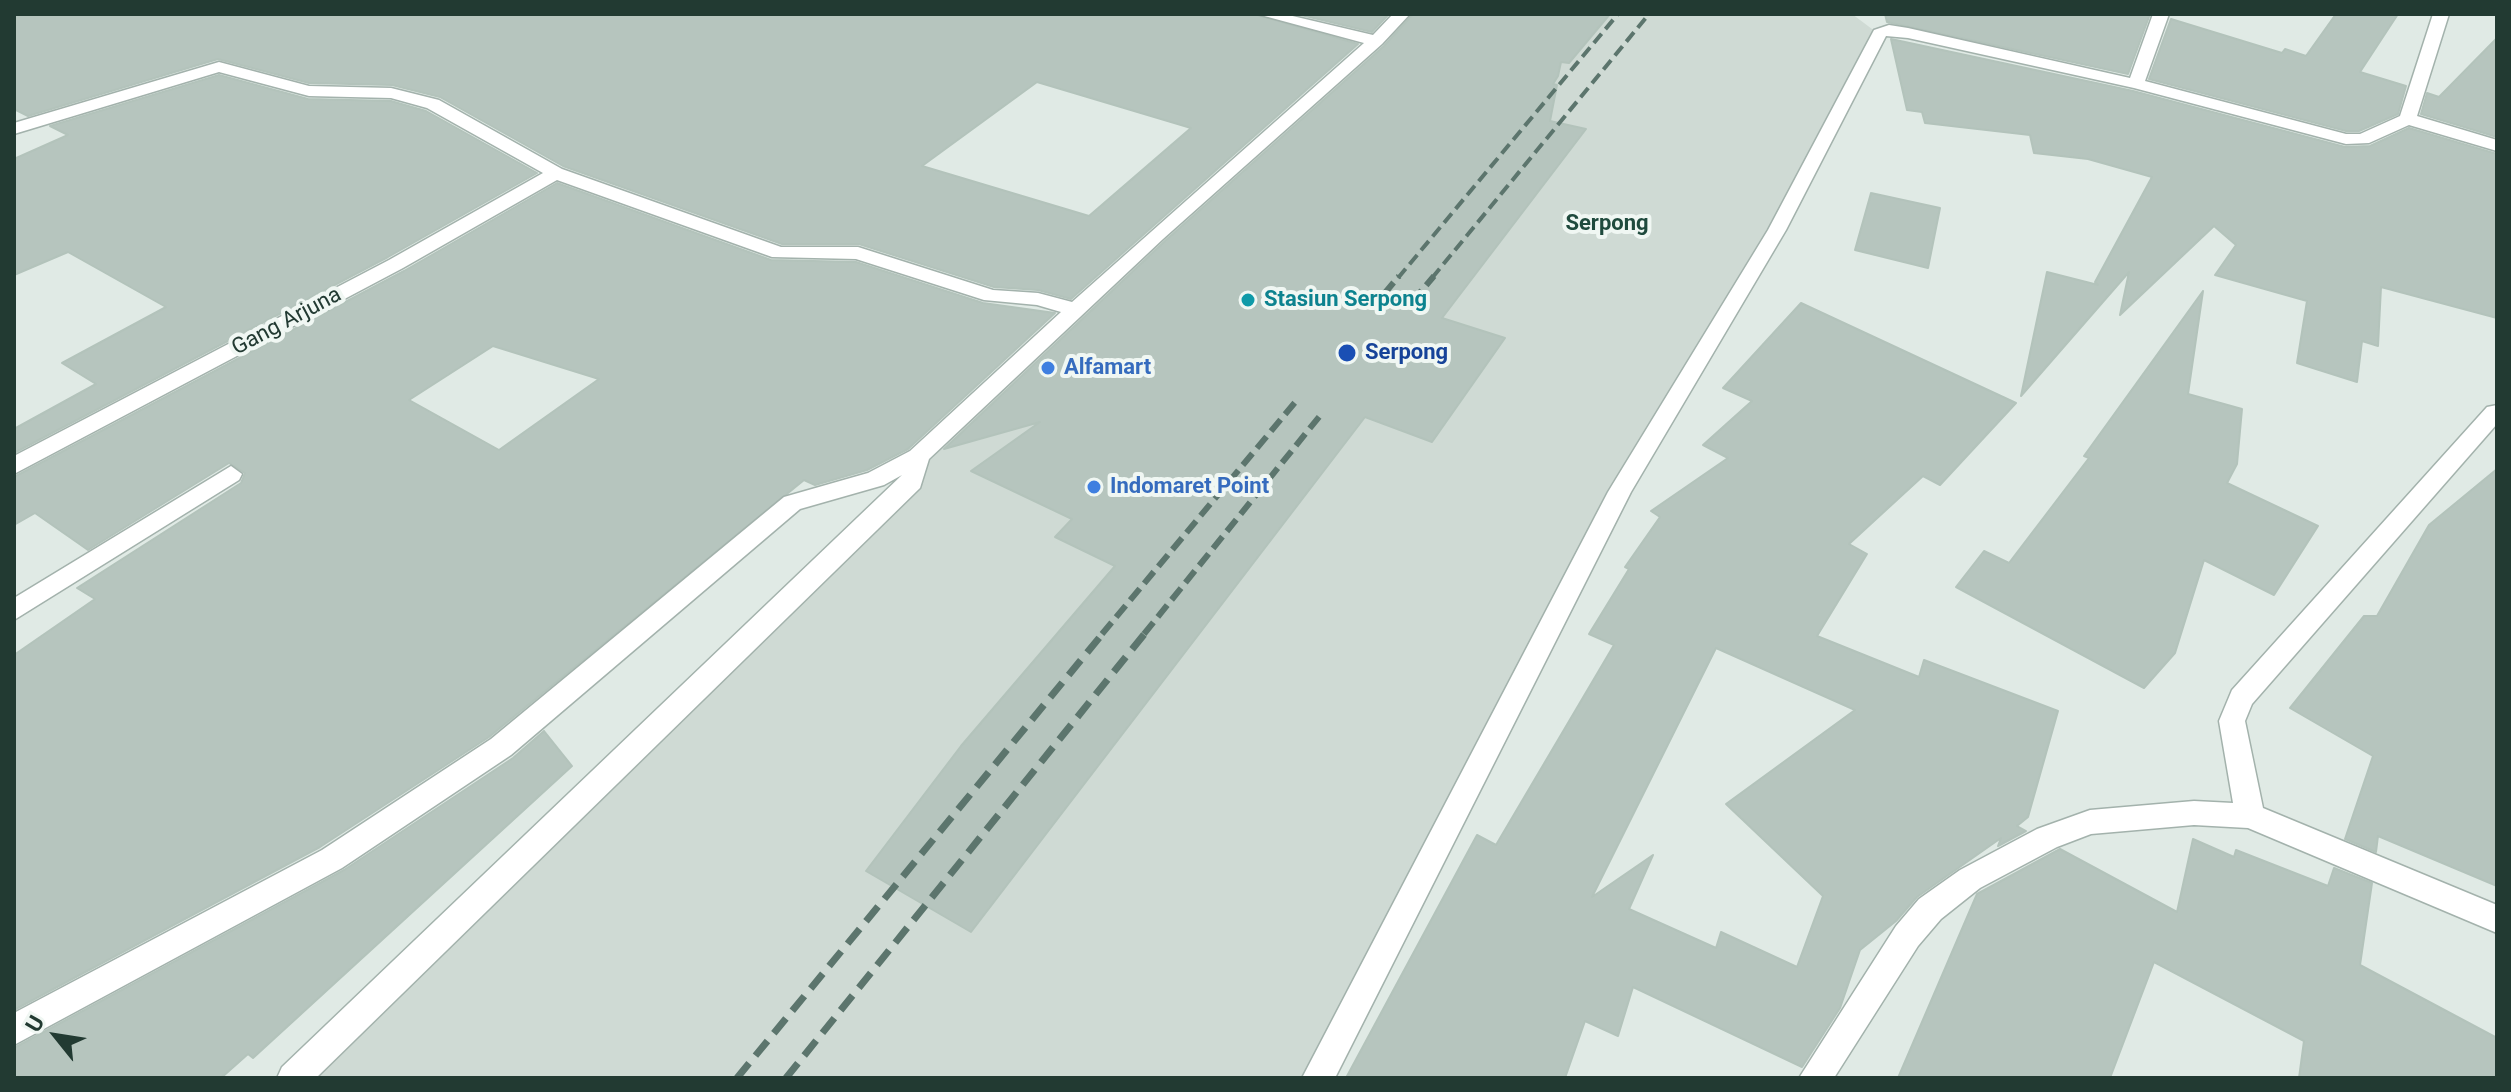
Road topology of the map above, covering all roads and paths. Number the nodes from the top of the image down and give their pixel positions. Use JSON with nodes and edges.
{"nodes":[{"id":1,"x":1265,"y":14,"type":"edge"},
{"id":2,"x":1402,"y":14,"type":"edge"},
{"id":3,"x":2161,"y":14,"type":"edge"},
{"id":4,"x":2441,"y":14,"type":"edge"},
{"id":5,"x":1376,"y":41,"type":"junction"},
{"id":6,"x":2136,"y":84,"type":"junction"},
{"id":7,"x":2408,"y":119,"type":"junction"},
{"id":8,"x":14,"y":129,"type":"edge"},
{"id":9,"x":2497,"y":146,"type":"edge"},
{"id":10,"x":556,"y":173,"type":"junction"},
{"id":11,"x":1074,"y":309,"type":"junction"},
{"id":12,"x":2495,"y":412,"type":"dead end"},
{"id":13,"x":918,"y":456,"type":"junction"},
{"id":14,"x":14,"y":466,"type":"edge"},
{"id":15,"x":231,"y":474,"type":"dead end"},
{"id":16,"x":14,"y":610,"type":"edge"},
{"id":17,"x":2250,"y":816,"type":"junction"},
{"id":18,"x":2497,"y":919,"type":"edge"},
{"id":19,"x":14,"y":1030,"type":"edge"},
{"id":20,"x":293,"y":1078,"type":"edge"},
{"id":21,"x":1318,"y":1078,"type":"edge"},
{"id":22,"x":1815,"y":1078,"type":"edge"}],
"edges":[{"from":1,"to":5,"type":"street"},
{"from":2,"to":5,"type":"street"},
{"from":3,"to":6,"type":"street"},
{"from":4,"to":7,"type":"street"},
{"from":5,"to":11,"type":"street"},
{"from":6,"to":7,"type":"street"},
{"from":6,"to":21,"type":"street"},
{"from":7,"to":9,"type":"street"},
{"from":8,"to":10,"type":"street"},
{"from":10,"to":11,"type":"street"},
{"from":10,"to":14,"type":"street","name":"Gang Arjuna"},
{"from":11,"to":13,"type":"street"},
{"from":12,"to":17,"type":"street"},
{"from":13,"to":19,"type":"street"},
{"from":13,"to":20,"type":"street"},
{"from":15,"to":16,"type":"street"},
{"from":17,"to":18,"type":"street"},
{"from":17,"to":22,"type":"street"}]}
